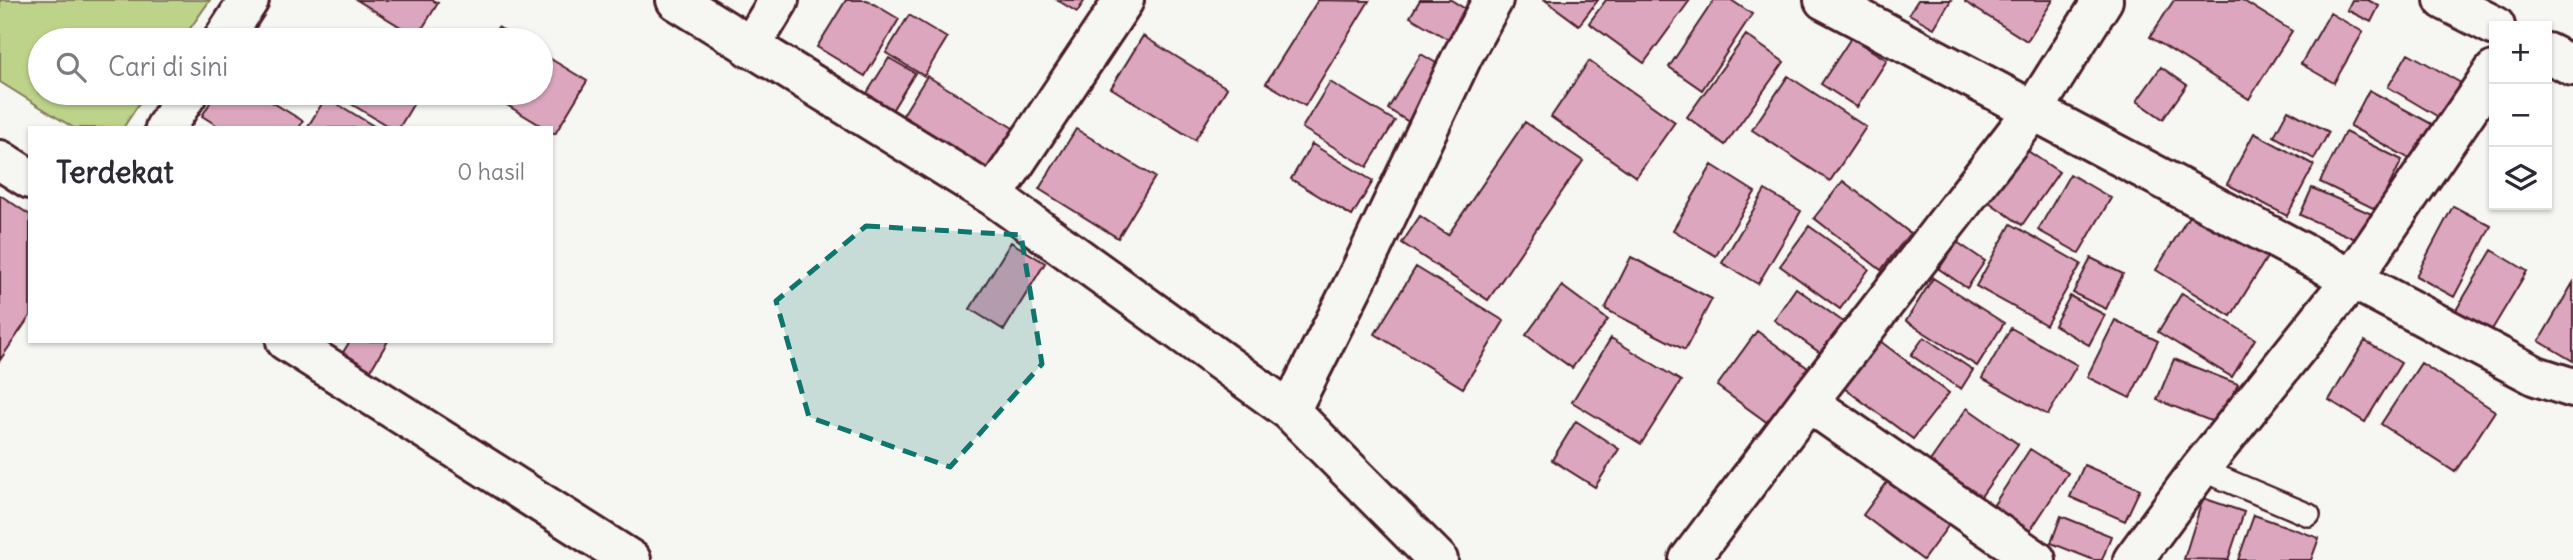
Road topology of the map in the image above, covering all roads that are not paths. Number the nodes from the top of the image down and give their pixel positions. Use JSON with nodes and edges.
{"nodes":[{"id":1,"x":249,"y":0,"type":"edge"},
{"id":2,"x":676,"y":0,"type":"edge"},
{"id":3,"x":779,"y":0,"type":"edge"},
{"id":4,"x":1124,"y":0,"type":"edge"},
{"id":5,"x":1493,"y":0,"type":"edge"},
{"id":6,"x":1824,"y":0,"type":"edge"},
{"id":7,"x":2104,"y":0,"type":"edge"},
{"id":8,"x":2444,"y":0,"type":"edge"},
{"id":9,"x":2489,"y":23,"type":"edge"},
{"id":10,"x":231,"y":28,"type":"edge"},
{"id":11,"x":750,"y":48,"type":"junction"},
{"id":12,"x":2552,"y":56,"type":"edge"},
{"id":13,"x":2573,"y":66,"type":"edge"},
{"id":14,"x":2489,"y":78,"type":"edge"},
{"id":15,"x":180,"y":105,"type":"edge"},
{"id":16,"x":2033,"y":111,"type":"junction"},
{"id":17,"x":165,"y":126,"type":"edge"},
{"id":18,"x":0,"y":160,"type":"edge"},
{"id":19,"x":28,"y":178,"type":"edge"},
{"id":20,"x":993,"y":197,"type":"junction"},
{"id":21,"x":2352,"y":279,"type":"junction"},
{"id":22,"x":289,"y":343,"type":"edge"},
{"id":23,"x":2573,"y":388,"type":"edge"},
{"id":24,"x":1808,"y":402,"type":"junction"},
{"id":25,"x":1290,"y":411,"type":"junction"},
{"id":26,"x":2200,"y":469,"type":"junction"},
{"id":27,"x":2309,"y":514,"type":"dead end"},
{"id":28,"x":631,"y":560,"type":"edge"},
{"id":29,"x":1438,"y":560,"type":"edge"},
{"id":30,"x":1689,"y":560,"type":"edge"},
{"id":31,"x":2036,"y":560,"type":"edge"},
{"id":32,"x":2133,"y":560,"type":"edge"}],
"edges":[{"from":1,"to":10,"type":"street"},
{"from":2,"to":11,"type":"street"},
{"from":3,"to":11,"type":"street"},
{"from":4,"to":20,"type":"street"},
{"from":5,"to":25,"type":"street"},
{"from":6,"to":16,"type":"street"},
{"from":7,"to":16,"type":"street"},
{"from":8,"to":9,"type":"street"},
{"from":11,"to":20,"type":"street"},
{"from":12,"to":13,"type":"street"},
{"from":14,"to":21,"type":"street"},
{"from":15,"to":17,"type":"street"},
{"from":16,"to":21,"type":"street"},
{"from":16,"to":24,"type":"street"},
{"from":18,"to":19,"type":"street"},
{"from":20,"to":25,"type":"street"},
{"from":21,"to":23,"type":"street"},
{"from":21,"to":26,"type":"street"},
{"from":22,"to":28,"type":"street"},
{"from":24,"to":30,"type":"street"},
{"from":24,"to":31,"type":"street"},
{"from":25,"to":29,"type":"street"},
{"from":26,"to":27,"type":"lane"},
{"from":26,"to":32,"type":"street"}]}
